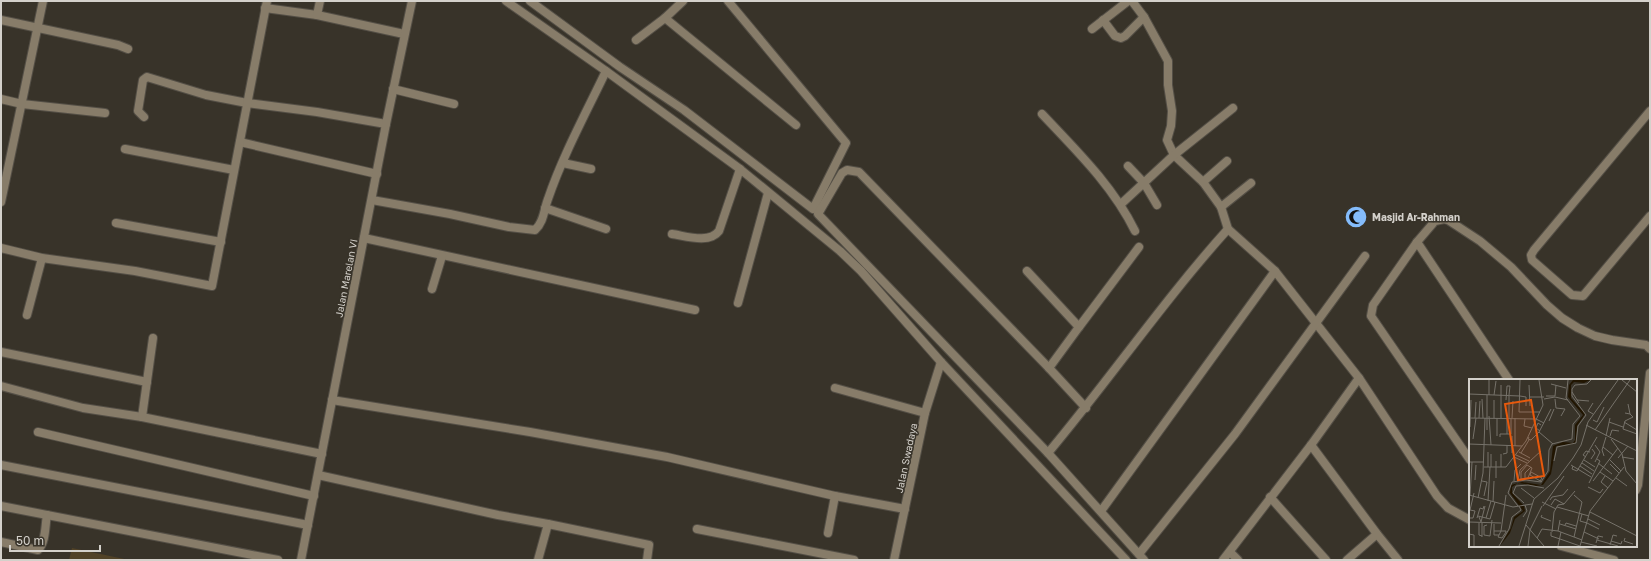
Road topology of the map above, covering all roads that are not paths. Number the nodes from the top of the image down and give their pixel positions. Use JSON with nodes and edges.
{"nodes":[{"id":1,"x":43,"y":1,"type":"edge"},
{"id":2,"x":320,"y":1,"type":"edge"},
{"id":3,"x":412,"y":1,"type":"edge"},
{"id":4,"x":506,"y":1,"type":"edge"},
{"id":5,"x":530,"y":1,"type":"edge"},
{"id":6,"x":683,"y":1,"type":"edge"},
{"id":7,"x":728,"y":1,"type":"edge"},
{"id":8,"x":1128,"y":1,"type":"edge"},
{"id":9,"x":1132,"y":1,"type":"edge"},
{"id":10,"x":266,"y":5,"type":"edge"},
{"id":11,"x":317,"y":15,"type":"junction"},
{"id":12,"x":1144,"y":17,"type":"junction"},
{"id":13,"x":665,"y":18,"type":"junction"},
{"id":14,"x":1,"y":20,"type":"edge"},
{"id":15,"x":1103,"y":20,"type":"junction"},
{"id":16,"x":38,"y":28,"type":"junction"},
{"id":17,"x":1092,"y":29,"type":"dead end"},
{"id":18,"x":404,"y":34,"type":"junction"},
{"id":19,"x":636,"y":40,"type":"dead end"},
{"id":20,"x":128,"y":49,"type":"dead end"},
{"id":21,"x":606,"y":71,"type":"junction"},
{"id":22,"x":393,"y":90,"type":"junction"},
{"id":23,"x":1,"y":99,"type":"edge"},
{"id":24,"x":247,"y":103,"type":"junction"},
{"id":25,"x":22,"y":104,"type":"junction"},
{"id":26,"x":454,"y":104,"type":"dead end"},
{"id":27,"x":1233,"y":108,"type":"dead end"},
{"id":28,"x":1650,"y":111,"type":"edge"},
{"id":29,"x":105,"y":113,"type":"dead end"},
{"id":30,"x":1042,"y":114,"type":"dead end"},
{"id":31,"x":144,"y":118,"type":"dead end"},
{"id":32,"x":386,"y":124,"type":"junction"},
{"id":33,"x":796,"y":125,"type":"dead end"},
{"id":34,"x":240,"y":142,"type":"junction"},
{"id":35,"x":125,"y":148,"type":"dead end"},
{"id":36,"x":1174,"y":155,"type":"junction"},
{"id":37,"x":1227,"y":161,"type":"dead end"},
{"id":38,"x":564,"y":162,"type":"junction"},
{"id":39,"x":1128,"y":166,"type":"dead end"},
{"id":40,"x":591,"y":169,"type":"dead end"},
{"id":41,"x":740,"y":169,"type":"junction"},
{"id":42,"x":234,"y":170,"type":"junction"},
{"id":43,"x":4,"y":174,"type":"edge"},
{"id":44,"x":377,"y":174,"type":"junction"},
{"id":45,"x":1202,"y":182,"type":"junction"},
{"id":46,"x":1251,"y":183,"type":"dead end"},
{"id":47,"x":1144,"y":184,"type":"junction"},
{"id":48,"x":768,"y":192,"type":"junction"},
{"id":49,"x":372,"y":200,"type":"junction"},
{"id":50,"x":1,"y":202,"type":"edge"},
{"id":51,"x":1120,"y":204,"type":"junction"},
{"id":52,"x":1157,"y":205,"type":"dead end"},
{"id":53,"x":1221,"y":207,"type":"junction"},
{"id":54,"x":545,"y":208,"type":"junction"},
{"id":55,"x":1650,"y":216,"type":"edge"},
{"id":56,"x":116,"y":223,"type":"dead end"},
{"id":57,"x":606,"y":228,"type":"dead end"},
{"id":58,"x":1228,"y":229,"type":"junction"},
{"id":59,"x":1135,"y":231,"type":"dead end"},
{"id":60,"x":672,"y":234,"type":"dead end"},
{"id":61,"x":364,"y":238,"type":"junction"},
{"id":62,"x":221,"y":242,"type":"junction"},
{"id":63,"x":1417,"y":242,"type":"junction"},
{"id":64,"x":1139,"y":247,"type":"dead end"},
{"id":65,"x":1,"y":248,"type":"edge"},
{"id":66,"x":442,"y":256,"type":"junction"},
{"id":67,"x":1365,"y":256,"type":"dead end"},
{"id":68,"x":42,"y":258,"type":"junction"},
{"id":69,"x":1027,"y":271,"type":"dead end"},
{"id":70,"x":1275,"y":271,"type":"junction"},
{"id":71,"x":432,"y":289,"type":"dead end"},
{"id":72,"x":738,"y":303,"type":"dead end"},
{"id":73,"x":696,"y":310,"type":"dead end"},
{"id":74,"x":27,"y":315,"type":"dead end"},
{"id":75,"x":1316,"y":324,"type":"junction"},
{"id":76,"x":1079,"y":327,"type":"junction"},
{"id":77,"x":153,"y":338,"type":"dead end"},
{"id":78,"x":1650,"y":349,"type":"edge"},
{"id":79,"x":1,"y":352,"type":"edge"},
{"id":80,"x":941,"y":362,"type":"junction"},
{"id":81,"x":1049,"y":368,"type":"junction"},
{"id":82,"x":1650,"y":373,"type":"edge"},
{"id":83,"x":1359,"y":378,"type":"junction"},
{"id":84,"x":1508,"y":379,"type":"edge"},
{"id":85,"x":147,"y":382,"type":"junction"},
{"id":86,"x":1,"y":386,"type":"edge"},
{"id":87,"x":835,"y":388,"type":"dead end"},
{"id":88,"x":332,"y":400,"type":"junction"},
{"id":89,"x":1086,"y":408,"type":"junction"},
{"id":90,"x":925,"y":413,"type":"junction"},
{"id":91,"x":1637,"y":415,"type":"edge"},
{"id":92,"x":1647,"y":416,"type":"edge"},
{"id":93,"x":142,"y":417,"type":"junction"},
{"id":94,"x":38,"y":432,"type":"dead end"},
{"id":95,"x":1311,"y":445,"type":"junction"},
{"id":96,"x":1048,"y":453,"type":"junction"},
{"id":97,"x":322,"y":454,"type":"junction"},
{"id":98,"x":1469,"y":459,"type":"edge"},
{"id":99,"x":1,"y":465,"type":"edge"},
{"id":100,"x":318,"y":476,"type":"junction"},
{"id":101,"x":1637,"y":488,"type":"edge"},
{"id":102,"x":314,"y":496,"type":"junction"},
{"id":103,"x":835,"y":496,"type":"junction"},
{"id":104,"x":1270,"y":497,"type":"junction"},
{"id":105,"x":1,"y":506,"type":"edge"},
{"id":106,"x":905,"y":509,"type":"junction"},
{"id":107,"x":1101,"y":511,"type":"junction"},
{"id":108,"x":47,"y":515,"type":"junction"},
{"id":109,"x":1469,"y":519,"type":"edge"},
{"id":110,"x":548,"y":524,"type":"junction"},
{"id":111,"x":308,"y":525,"type":"junction"},
{"id":112,"x":697,"y":529,"type":"dead end"},
{"id":113,"x":828,"y":533,"type":"dead end"},
{"id":114,"x":1377,"y":534,"type":"junction"},
{"id":115,"x":1,"y":542,"type":"edge"},
{"id":116,"x":1565,"y":547,"type":"edge"},
{"id":117,"x":1230,"y":552,"type":"junction"},
{"id":118,"x":1142,"y":557,"type":"edge"},
{"id":119,"x":278,"y":560,"type":"edge"},
{"id":120,"x":301,"y":560,"type":"edge"},
{"id":121,"x":538,"y":560,"type":"edge"},
{"id":122,"x":647,"y":560,"type":"edge"},
{"id":123,"x":854,"y":560,"type":"edge"},
{"id":124,"x":894,"y":560,"type":"edge"},
{"id":125,"x":1126,"y":560,"type":"edge"},
{"id":126,"x":1223,"y":560,"type":"edge"},
{"id":127,"x":1238,"y":560,"type":"edge"},
{"id":128,"x":1326,"y":560,"type":"edge"},
{"id":129,"x":1347,"y":560,"type":"edge"},
{"id":130,"x":1398,"y":560,"type":"edge"},
{"id":131,"x":1614,"y":560,"type":"edge"}],
"edges":[{"from":1,"to":16,"type":"street"},
{"from":2,"to":11,"type":"street"},
{"from":3,"to":18,"type":"street","name":"Jalan Marelan VI"},
{"from":4,"to":21,"type":"street"},
{"from":5,"to":7,"type":"street"},
{"from":6,"to":13,"type":"street"},
{"from":8,"to":15,"type":"street"},
{"from":9,"to":12,"type":"street"},
{"from":10,"to":11,"type":"street"},
{"from":10,"to":24,"type":"street"},
{"from":11,"to":18,"type":"street"},
{"from":12,"to":15,"type":"street"},
{"from":12,"to":36,"type":"street"},
{"from":13,"to":19,"type":"street"},
{"from":13,"to":33,"type":"street"},
{"from":14,"to":16,"type":"street"},
{"from":15,"to":17,"type":"street"},
{"from":16,"to":20,"type":"street"},
{"from":16,"to":25,"type":"street"},
{"from":18,"to":22,"type":"street","name":"Jalan Marelan VI"},
{"from":21,"to":38,"type":"street"},
{"from":21,"to":41,"type":"street"},
{"from":22,"to":26,"type":"street"},
{"from":22,"to":32,"type":"street","name":"Jalan Marelan VI"},
{"from":23,"to":25,"type":"street"},
{"from":24,"to":31,"type":"street"},
{"from":24,"to":32,"type":"street"},
{"from":24,"to":34,"type":"street"},
{"from":25,"to":29,"type":"street"},
{"from":25,"to":43,"type":"street"},
{"from":27,"to":36,"type":"street"},
{"from":28,"to":55,"type":"street"},
{"from":30,"to":51,"type":"street"},
{"from":32,"to":44,"type":"street","name":"Jalan Marelan VI"},
{"from":34,"to":42,"type":"street"},
{"from":34,"to":44,"type":"street"},
{"from":35,"to":42,"type":"street"},
{"from":36,"to":45,"type":"street"},
{"from":36,"to":47,"type":"street"},
{"from":37,"to":45,"type":"street"},
{"from":38,"to":40,"type":"street"},
{"from":38,"to":54,"type":"street"},
{"from":39,"to":47,"type":"street"},
{"from":41,"to":48,"type":"street"},
{"from":41,"to":60,"type":"street"},
{"from":42,"to":62,"type":"street"},
{"from":43,"to":50,"type":"street"},
{"from":44,"to":49,"type":"street","name":"Jalan Marelan VI"},
{"from":45,"to":53,"type":"street"},
{"from":46,"to":53,"type":"street"},
{"from":47,"to":51,"type":"street"},
{"from":47,"to":52,"type":"street"},
{"from":48,"to":72,"type":"street"},
{"from":48,"to":80,"type":"street"},
{"from":49,"to":54,"type":"street"},
{"from":49,"to":61,"type":"street","name":"Jalan Marelan VI"},
{"from":51,"to":59,"type":"street"},
{"from":53,"to":58,"type":"street"},
{"from":54,"to":57,"type":"street"},
{"from":56,"to":62,"type":"street"},
{"from":58,"to":70,"type":"street"},
{"from":58,"to":89,"type":"street"},
{"from":61,"to":66,"type":"street"},
{"from":61,"to":88,"type":"street","name":"Jalan Marelan VI"},
{"from":62,"to":68,"type":"street"},
{"from":63,"to":78,"type":"street"},
{"from":63,"to":84,"type":"street"},
{"from":63,"to":98,"type":"street"},
{"from":64,"to":76,"type":"street"},
{"from":65,"to":68,"type":"street"},
{"from":66,"to":71,"type":"street"},
{"from":66,"to":73,"type":"street"},
{"from":67,"to":75,"type":"street"},
{"from":68,"to":74,"type":"street"},
{"from":69,"to":76,"type":"street"},
{"from":70,"to":75,"type":"street"},
{"from":70,"to":107,"type":"street"},
{"from":75,"to":83,"type":"street"},
{"from":75,"to":118,"type":"street"},
{"from":76,"to":81,"type":"street"},
{"from":77,"to":85,"type":"street"},
{"from":79,"to":85,"type":"street"},
{"from":80,"to":90,"type":"street","name":"Jalan Swadaya"},
{"from":80,"to":125,"type":"street"},
{"from":81,"to":89,"type":"street"},
{"from":81,"to":96,"type":"street"},
{"from":82,"to":92,"type":"street"},
{"from":83,"to":95,"type":"street"},
{"from":83,"to":109,"type":"street"},
{"from":85,"to":93,"type":"street"},
{"from":86,"to":93,"type":"street"},
{"from":87,"to":90,"type":"street"},
{"from":88,"to":97,"type":"street","name":"Jalan Marelan VI"},
{"from":88,"to":103,"type":"street"},
{"from":89,"to":96,"type":"street"},
{"from":90,"to":106,"type":"street","name":"Jalan Swadaya"},
{"from":91,"to":92,"type":"street"},
{"from":92,"to":101,"type":"street"},
{"from":93,"to":97,"type":"street"},
{"from":94,"to":102,"type":"street"},
{"from":95,"to":104,"type":"street"},
{"from":95,"to":114,"type":"street"},
{"from":96,"to":107,"type":"street"},
{"from":97,"to":100,"type":"street","name":"Jalan Marelan VI"},
{"from":99,"to":111,"type":"street"},
{"from":100,"to":102,"type":"street","name":"Jalan Marelan VI"},
{"from":100,"to":110,"type":"street"},
{"from":102,"to":111,"type":"street","name":"Jalan Marelan VI"},
{"from":103,"to":106,"type":"street"},
{"from":103,"to":113,"type":"street"},
{"from":104,"to":117,"type":"street"},
{"from":104,"to":128,"type":"street"},
{"from":105,"to":108,"type":"street"},
{"from":106,"to":124,"type":"street","name":"Jalan Swadaya"},
{"from":107,"to":118,"type":"street"},
{"from":108,"to":115,"type":"street"},
{"from":108,"to":119,"type":"street"},
{"from":110,"to":121,"type":"street"},
{"from":110,"to":122,"type":"street"},
{"from":111,"to":120,"type":"street","name":"Jalan Marelan VI"},
{"from":112,"to":123,"type":"street"},
{"from":114,"to":129,"type":"street"},
{"from":114,"to":130,"type":"street"},
{"from":116,"to":131,"type":"street"},
{"from":117,"to":126,"type":"street"},
{"from":117,"to":127,"type":"street"}]}
